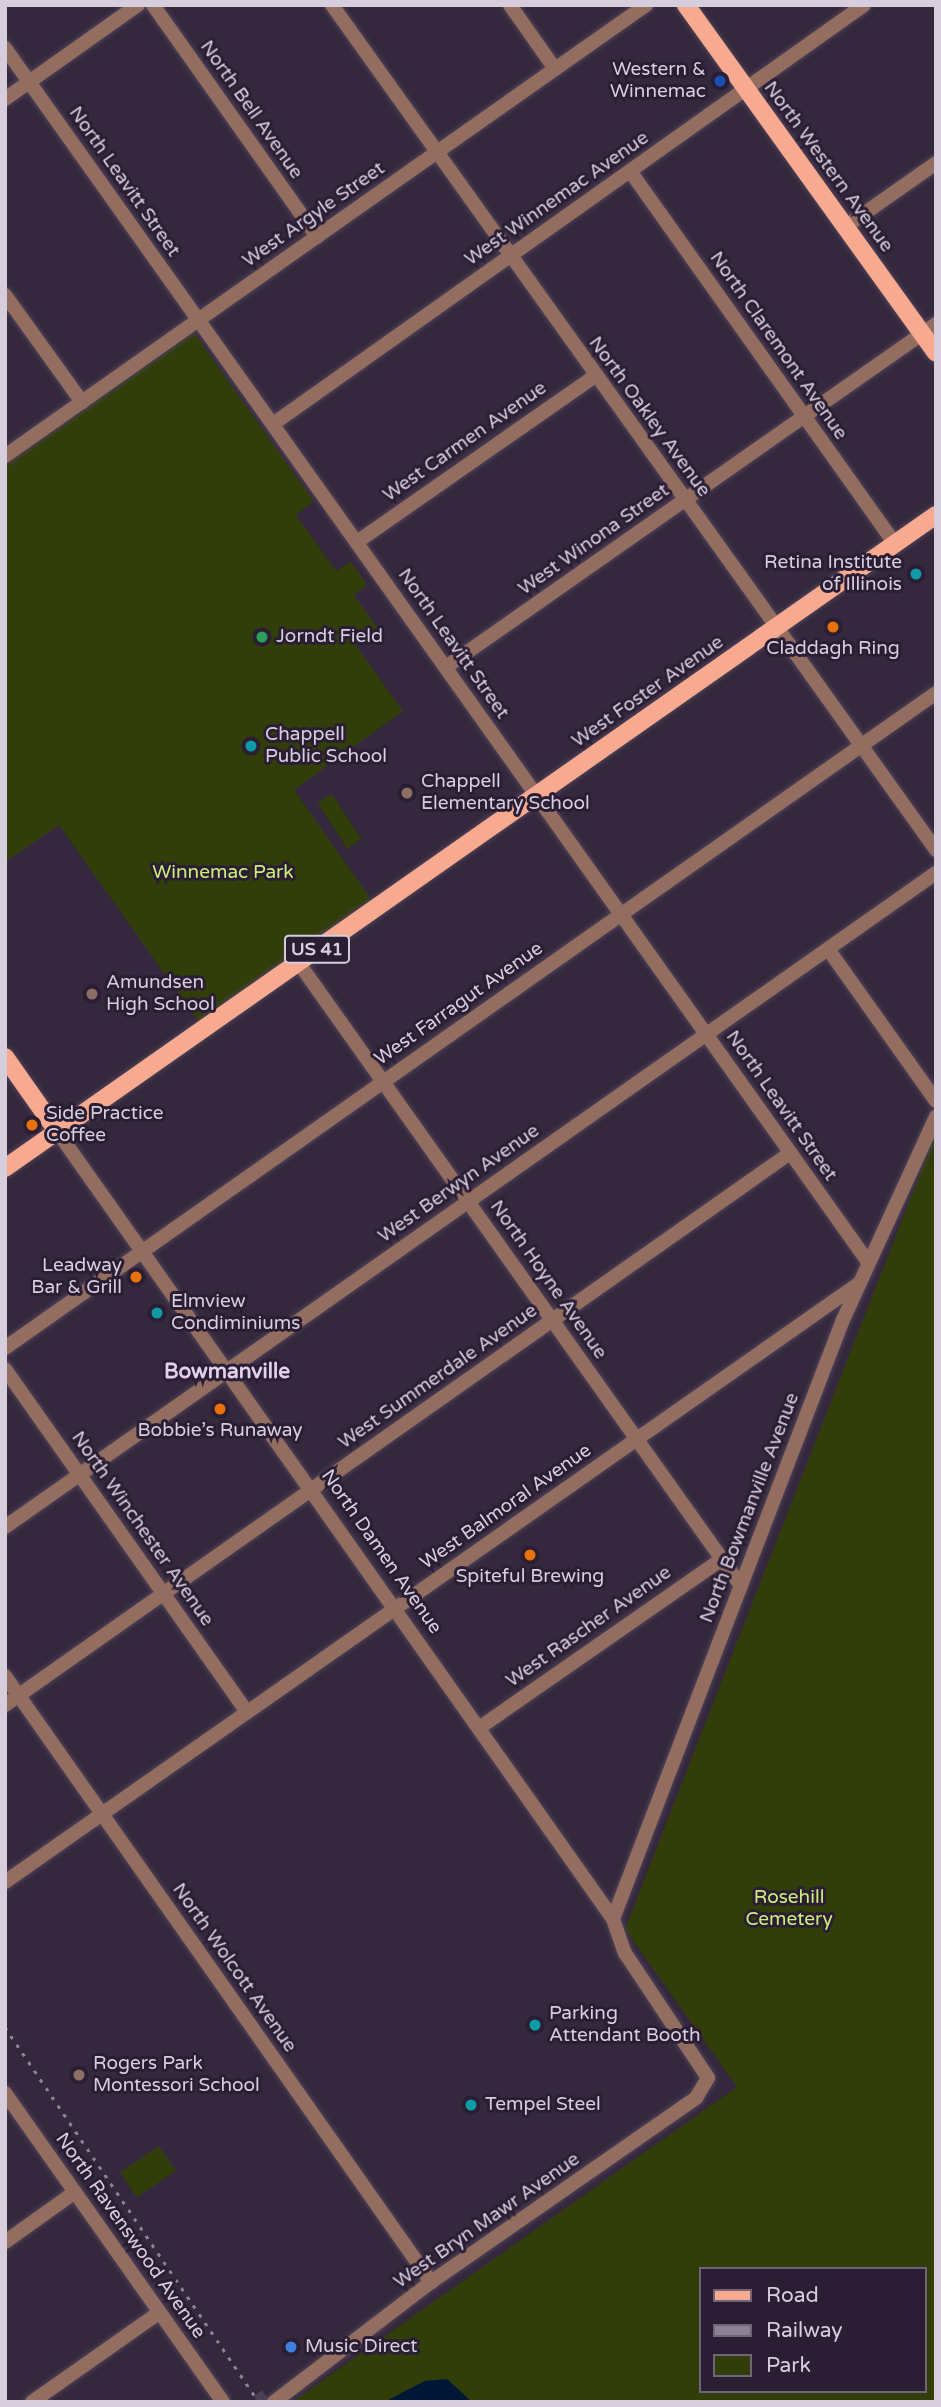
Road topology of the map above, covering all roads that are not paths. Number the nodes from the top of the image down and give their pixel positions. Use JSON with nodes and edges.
{"nodes":[{"id":1,"x":138,"y":5,"type":"edge"},
{"id":2,"x":153,"y":5,"type":"edge"},
{"id":3,"x":332,"y":5,"type":"edge"},
{"id":4,"x":510,"y":5,"type":"edge"},
{"id":5,"x":646,"y":5,"type":"edge"},
{"id":6,"x":686,"y":5,"type":"edge"},
{"id":7,"x":864,"y":5,"type":"edge"},
{"id":8,"x":5,"y":48,"type":"edge"},
{"id":9,"x":555,"y":69,"type":"junction"},
{"id":10,"x":29,"y":82,"type":"junction"},
{"id":11,"x":746,"y":89,"type":"junction"},
{"id":12,"x":5,"y":99,"type":"edge"},
{"id":13,"x":437,"y":152,"type":"junction"},
{"id":14,"x":936,"y":163,"type":"edge"},
{"id":15,"x":630,"y":171,"type":"junction"},
{"id":16,"x":845,"y":227,"type":"junction"},
{"id":17,"x":317,"y":237,"type":"junction"},
{"id":18,"x":511,"y":256,"type":"junction"},
{"id":19,"x":5,"y":295,"type":"edge"},
{"id":20,"x":198,"y":320,"type":"junction"},
{"id":21,"x":929,"y":329,"type":"edge"},
{"id":22,"x":936,"y":353,"type":"edge"},
{"id":23,"x":596,"y":374,"type":"junction"},
{"id":24,"x":82,"y":402,"type":"junction"},
{"id":25,"x":805,"y":416,"type":"junction"},
{"id":26,"x":273,"y":424,"type":"junction"},
{"id":27,"x":5,"y":456,"type":"edge"},
{"id":28,"x":685,"y":500,"type":"junction"},
{"id":29,"x":936,"y":515,"type":"edge"},
{"id":30,"x":357,"y":542,"type":"junction"},
{"id":31,"x":895,"y":544,"type":"junction"},
{"id":32,"x":776,"y":627,"type":"junction"},
{"id":33,"x":446,"y":667,"type":"junction"},
{"id":34,"x":936,"y":693,"type":"edge"},
{"id":35,"x":861,"y":746,"type":"junction"},
{"id":36,"x":537,"y":795,"type":"junction"},
{"id":37,"x":936,"y":850,"type":"edge"},
{"id":38,"x":936,"y":873,"type":"edge"},
{"id":39,"x":621,"y":913,"type":"junction"},
{"id":40,"x":828,"y":949,"type":"junction"},
{"id":41,"x":298,"y":962,"type":"junction"},
{"id":42,"x":707,"y":1034,"type":"junction"},
{"id":43,"x":5,"y":1057,"type":"edge"},
{"id":44,"x":383,"y":1081,"type":"junction"},
{"id":45,"x":936,"y":1101,"type":"edge"},
{"id":46,"x":936,"y":1117,"type":"edge"},
{"id":47,"x":57,"y":1131,"type":"junction"},
{"id":48,"x":790,"y":1153,"type":"junction"},
{"id":49,"x":5,"y":1168,"type":"edge"},
{"id":50,"x":468,"y":1202,"type":"junction"},
{"id":51,"x":142,"y":1251,"type":"junction"},
{"id":52,"x":868,"y":1262,"type":"junction"},
{"id":53,"x":858,"y":1284,"type":"junction"},
{"id":54,"x":552,"y":1320,"type":"junction"},
{"id":55,"x":5,"y":1348,"type":"edge"},
{"id":56,"x":5,"y":1369,"type":"edge"},
{"id":57,"x":228,"y":1371,"type":"junction"},
{"id":58,"x":637,"y":1439,"type":"junction"},
{"id":59,"x":80,"y":1475,"type":"junction"},
{"id":60,"x":312,"y":1489,"type":"junction"},
{"id":61,"x":5,"y":1527,"type":"edge"},
{"id":62,"x":722,"y":1559,"type":"junction"},
{"id":63,"x":741,"y":1586,"type":"junction"},
{"id":64,"x":164,"y":1594,"type":"junction"},
{"id":65,"x":395,"y":1608,"type":"junction"},
{"id":66,"x":5,"y":1676,"type":"edge"},
{"id":67,"x":19,"y":1696,"type":"junction"},
{"id":68,"x":5,"y":1705,"type":"edge"},
{"id":69,"x":247,"y":1712,"type":"junction"},
{"id":70,"x":479,"y":1728,"type":"junction"},
{"id":71,"x":102,"y":1814,"type":"junction"},
{"id":72,"x":5,"y":1882,"type":"edge"},
{"id":73,"x":613,"y":1919,"type":"junction"},
{"id":74,"x":708,"y":2078,"type":"joint"},
{"id":75,"x":5,"y":2093,"type":"edge"},
{"id":76,"x":75,"y":2193,"type":"junction"},
{"id":77,"x":5,"y":2242,"type":"edge"},
{"id":78,"x":431,"y":2282,"type":"junction"},
{"id":79,"x":160,"y":2312,"type":"junction"},
{"id":80,"x":274,"y":2397,"type":"edge"},
{"id":81,"x":32,"y":2402,"type":"edge"},
{"id":82,"x":223,"y":2402,"type":"edge"}],
"edges":[{"from":1,"to":10,"type":"street"},
{"from":2,"to":17,"type":"street","name":"North Bell Avenue"},
{"from":3,"to":13,"type":"street","name":"North Oakley Avenue"},
{"from":4,"to":9,"type":"street"},
{"from":5,"to":9,"type":"street","name":"West Argyle Street"},
{"from":6,"to":11,"type":"main road","name":"North Western Avenue"},
{"from":7,"to":11,"type":"street","name":"West Winnemac Avenue"},
{"from":8,"to":10,"type":"street","name":"North Leavitt Street"},
{"from":9,"to":13,"type":"street","name":"West Argyle Street"},
{"from":10,"to":12,"type":"street"},
{"from":10,"to":20,"type":"street","name":"North Leavitt Street"},
{"from":11,"to":15,"type":"street","name":"West Winnemac Avenue"},
{"from":11,"to":16,"type":"main road","name":"North Western Avenue"},
{"from":13,"to":17,"type":"street","name":"West Argyle Street"},
{"from":13,"to":18,"type":"street","name":"North Oakley Avenue"},
{"from":14,"to":16,"type":"street"},
{"from":15,"to":18,"type":"street","name":"West Winnemac Avenue"},
{"from":15,"to":25,"type":"street","name":"North Claremont Avenue"},
{"from":16,"to":21,"type":"main road","name":"North Western Avenue"},
{"from":17,"to":20,"type":"street","name":"West Argyle Street"},
{"from":18,"to":23,"type":"street","name":"North Oakley Avenue"},
{"from":18,"to":26,"type":"street","name":"West Winnemac Avenue"},
{"from":19,"to":24,"type":"street"},
{"from":20,"to":24,"type":"street","name":"West Argyle Street"},
{"from":20,"to":26,"type":"street","name":"North Leavitt Street"},
{"from":21,"to":22,"type":"main road","name":"North Western Avenue"},
{"from":21,"to":25,"type":"street","name":"West Winona Street"},
{"from":23,"to":28,"type":"street","name":"North Oakley Avenue"},
{"from":23,"to":30,"type":"street","name":"West Carmen Avenue"},
{"from":24,"to":27,"type":"street","name":"West Argyle Street"},
{"from":25,"to":28,"type":"street","name":"West Winona Street"},
{"from":25,"to":31,"type":"street","name":"North Claremont Avenue"},
{"from":26,"to":30,"type":"street","name":"North Leavitt Street"},
{"from":28,"to":32,"type":"street","name":"North Oakley Avenue"},
{"from":28,"to":33,"type":"street","name":"West Winona Street"},
{"from":29,"to":31,"type":"main road","name":"West Foster Avenue","number":"US 41"},
{"from":30,"to":33,"type":"street","name":"North Leavitt Street"},
{"from":31,"to":32,"type":"main road","name":"West Foster Avenue","number":"US 41"},
{"from":32,"to":35,"type":"street","name":"North Oakley Avenue"},
{"from":32,"to":36,"type":"main road","name":"West Foster Avenue","number":"US 41"},
{"from":33,"to":36,"type":"street","name":"North Leavitt Street"},
{"from":34,"to":35,"type":"street","name":"West Farragut Avenue"},
{"from":35,"to":37,"type":"street","name":"North Oakley Avenue"},
{"from":35,"to":39,"type":"street","name":"West Farragut Avenue"},
{"from":36,"to":39,"type":"street","name":"North Leavitt Street"},
{"from":36,"to":41,"type":"main road","name":"West Foster Avenue","number":"US 41"},
{"from":38,"to":40,"type":"street","name":"West Berwyn Avenue"},
{"from":39,"to":42,"type":"street","name":"North Leavitt Street"},
{"from":39,"to":44,"type":"street","name":"West Farragut Avenue"},
{"from":40,"to":42,"type":"street","name":"West Berwyn Avenue"},
{"from":40,"to":45,"type":"street"},
{"from":41,"to":44,"type":"street","name":"North Hoyne Avenue"},
{"from":41,"to":47,"type":"main road","name":"West Foster Avenue","number":"US 41"},
{"from":42,"to":48,"type":"street","name":"North Leavitt Street"},
{"from":42,"to":50,"type":"street","name":"West Berwyn Avenue"},
{"from":43,"to":47,"type":"main road","name":"North Damen Avenue"},
{"from":44,"to":50,"type":"street","name":"North Hoyne Avenue"},
{"from":44,"to":51,"type":"street","name":"West Farragut Avenue"},
{"from":46,"to":52,"type":"street","name":"North Bowmanville Avenue"},
{"from":47,"to":49,"type":"main road","name":"West Foster Avenue","number":"US 41"},
{"from":47,"to":51,"type":"street","name":"North Damen Avenue"},
{"from":48,"to":52,"type":"street","name":"North Leavitt Street"},
{"from":48,"to":54,"type":"street","name":"West Summerdale Avenue"},
{"from":50,"to":54,"type":"street","name":"North Hoyne Avenue"},
{"from":50,"to":57,"type":"street","name":"West Berwyn Avenue"},
{"from":51,"to":55,"type":"street","name":"West Farragut Avenue"},
{"from":51,"to":57,"type":"street","name":"North Damen Avenue"},
{"from":52,"to":53,"type":"street","name":"North Bowmanville Avenue"},
{"from":53,"to":58,"type":"street","name":"West Balmoral Avenue"},
{"from":53,"to":63,"type":"street","name":"North Bowmanville Avenue"},
{"from":54,"to":58,"type":"street","name":"North Hoyne Avenue"},
{"from":54,"to":60,"type":"street","name":"West Summerdale Avenue"},
{"from":56,"to":59,"type":"street","name":"North Winchester Avenue"},
{"from":57,"to":59,"type":"street","name":"West Berwyn Avenue"},
{"from":57,"to":60,"type":"street","name":"North Damen Avenue"},
{"from":58,"to":62,"type":"street","name":"North Hoyne Avenue"},
{"from":58,"to":65,"type":"street","name":"West Balmoral Avenue"},
{"from":59,"to":61,"type":"street","name":"West Berwyn Avenue"},
{"from":59,"to":64,"type":"street","name":"North Winchester Avenue"},
{"from":60,"to":64,"type":"street","name":"West Summerdale Avenue"},
{"from":60,"to":65,"type":"street","name":"North Damen Avenue"},
{"from":62,"to":63,"type":"street","name":"North Hoyne Avenue"},
{"from":62,"to":70,"type":"street","name":"West Rascher Avenue"},
{"from":63,"to":73,"type":"street","name":"North Bowmanville Avenue"},
{"from":64,"to":67,"type":"street","name":"West Summerdale Avenue"},
{"from":64,"to":69,"type":"street","name":"North Winchester Avenue"},
{"from":65,"to":69,"type":"street","name":"West Balmoral Avenue"},
{"from":65,"to":70,"type":"street","name":"North Damen Avenue"},
{"from":66,"to":67,"type":"street","name":"North Wolcott Avenue"},
{"from":67,"to":68,"type":"street","name":"West Summerdale Avenue"},
{"from":67,"to":71,"type":"street","name":"North Wolcott Avenue"},
{"from":69,"to":71,"type":"street","name":"West Balmoral Avenue"},
{"from":70,"to":73,"type":"street","name":"North Damen Avenue"},
{"from":71,"to":72,"type":"street","name":"West Balmoral Avenue"},
{"from":71,"to":78,"type":"street","name":"North Wolcott Avenue"},
{"from":73,"to":74,"type":"street","name":"North Damen Avenue"},
{"from":74,"to":78,"type":"street","name":"West Bryn Mawr Avenue"},
{"from":75,"to":76,"type":"street","name":"North Ravenswood Avenue"},
{"from":76,"to":77,"type":"street"},
{"from":76,"to":79,"type":"street","name":"North Ravenswood Avenue"},
{"from":78,"to":80,"type":"street","name":"West Bryn Mawr Avenue"},
{"from":79,"to":81,"type":"street"},
{"from":79,"to":82,"type":"street","name":"North Ravenswood Avenue"}]}
